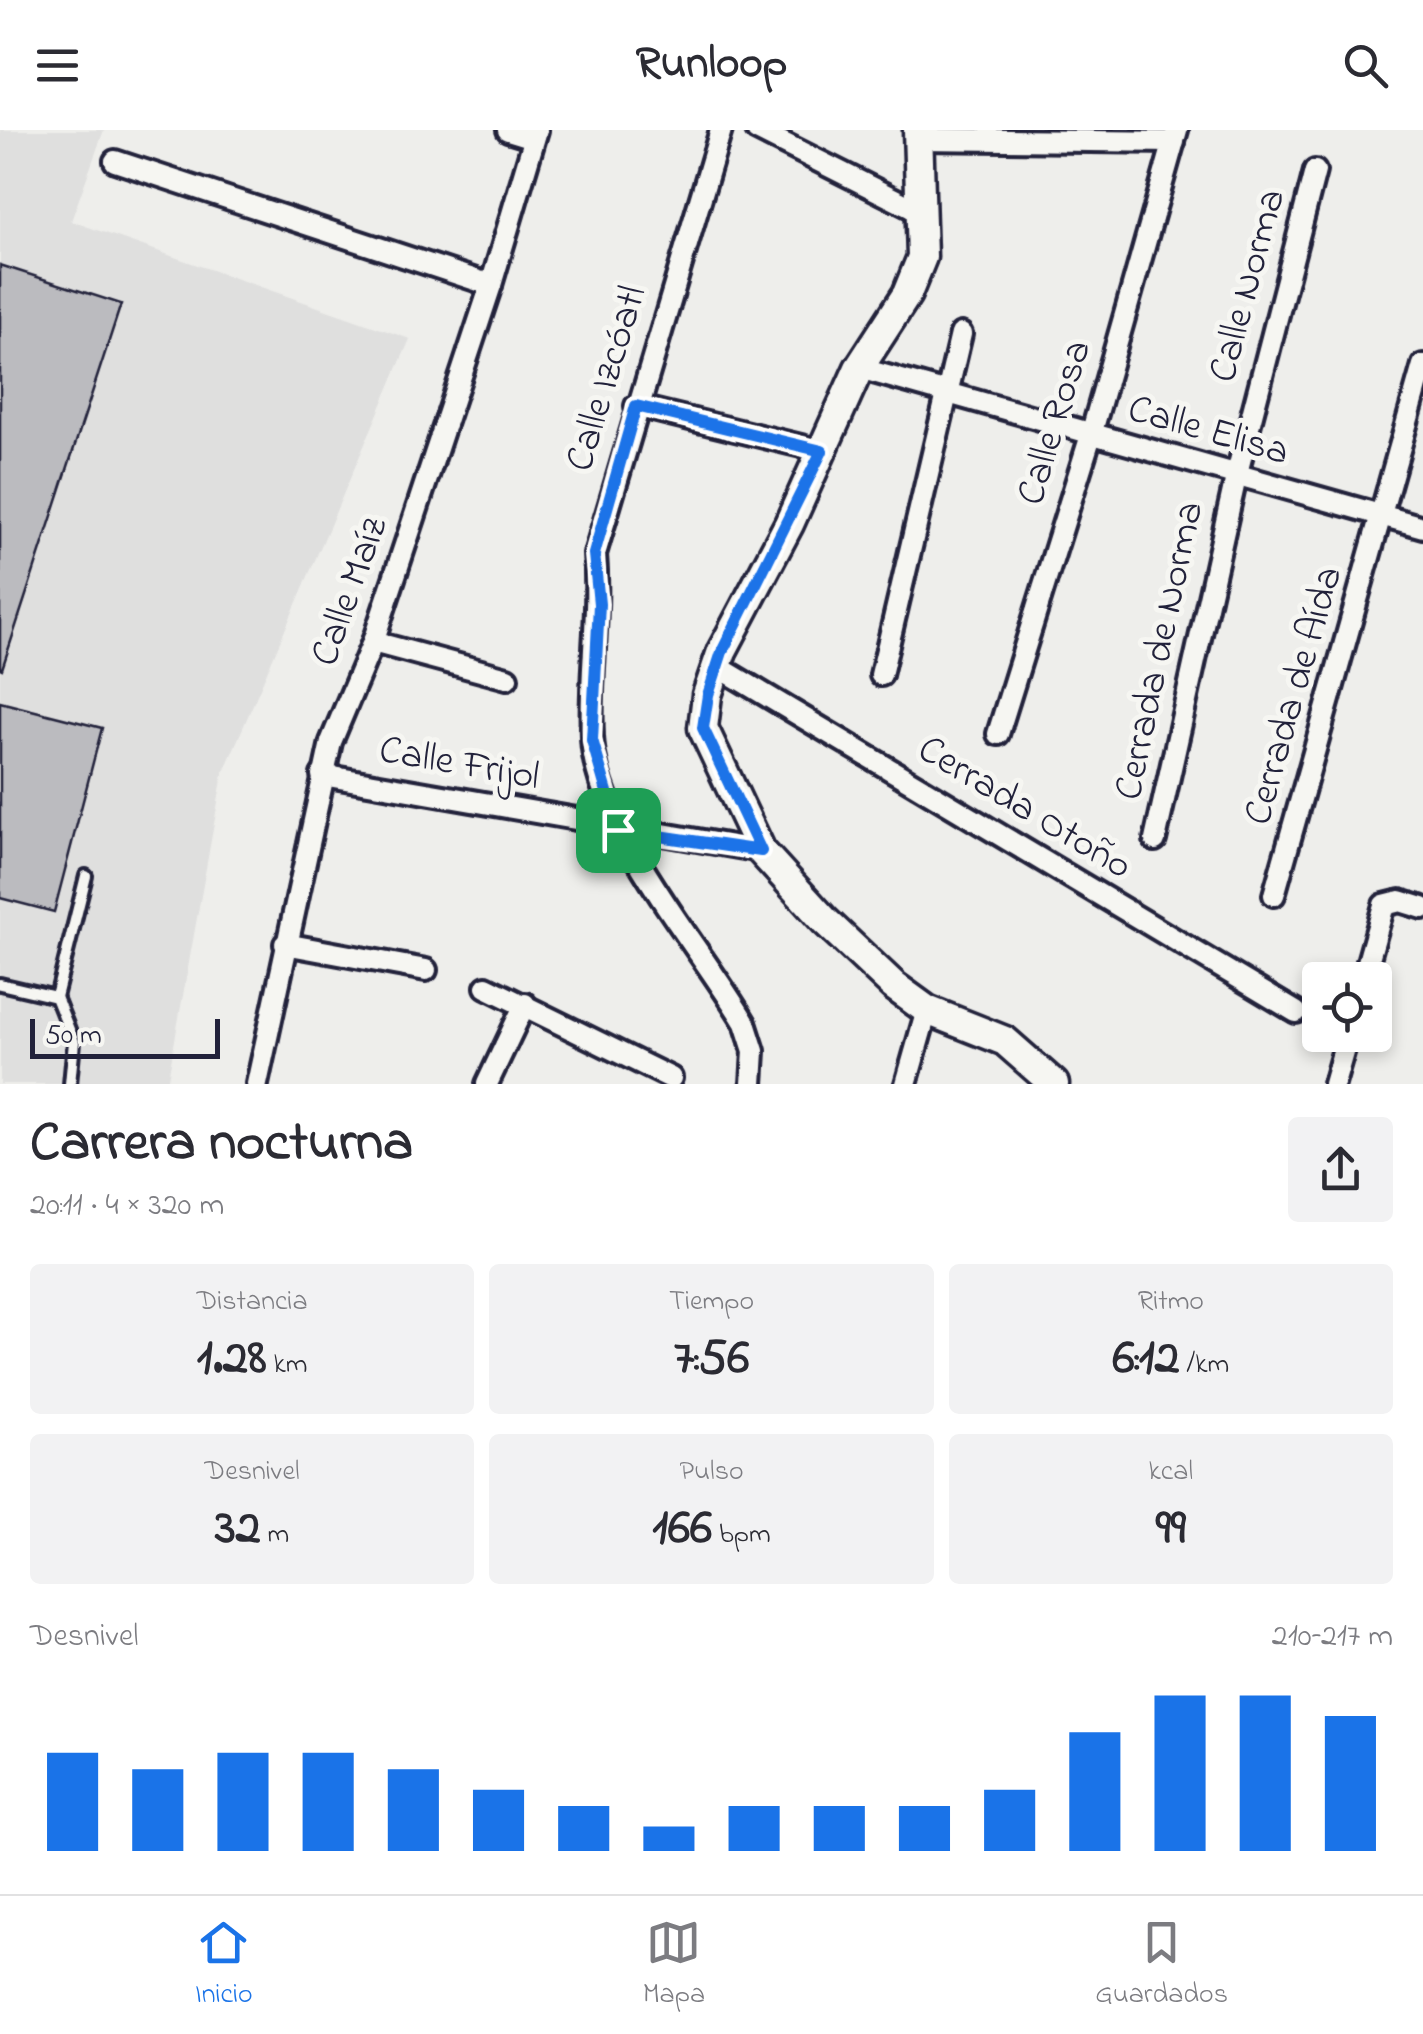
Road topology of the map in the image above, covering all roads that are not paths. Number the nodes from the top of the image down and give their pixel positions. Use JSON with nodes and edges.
{"nodes":[{"id":1,"x":508,"y":130,"type":"edge"},
{"id":2,"x":720,"y":130,"type":"edge"},
{"id":3,"x":757,"y":130,"type":"edge"},
{"id":4,"x":535,"y":134,"type":"edge"},
{"id":5,"x":918,"y":135,"type":"edge"},
{"id":6,"x":1176,"y":136,"type":"edge"},
{"id":7,"x":114,"y":161,"type":"dead end"},
{"id":8,"x":1315,"y":171,"type":"dead end"},
{"id":9,"x":924,"y":214,"type":"junction"},
{"id":10,"x":491,"y":285,"type":"junction"},
{"id":11,"x":961,"y":334,"type":"dead end"},
{"id":12,"x":1423,"y":364,"type":"edge"},
{"id":13,"x":859,"y":368,"type":"junction"},
{"id":14,"x":944,"y":393,"type":"junction"},
{"id":15,"x":636,"y":406,"type":"junction"},
{"id":16,"x":1090,"y":435,"type":"junction"},
{"id":17,"x":822,"y":451,"type":"junction"},
{"id":18,"x":1236,"y":477,"type":"junction"},
{"id":19,"x":1384,"y":516,"type":"junction"},
{"id":20,"x":1423,"y":528,"type":"edge"},
{"id":21,"x":373,"y":642,"type":"junction"},
{"id":22,"x":717,"y":666,"type":"junction"},
{"id":23,"x":880,"y":674,"type":"dead end"},
{"id":24,"x":507,"y":678,"type":"dead end"},
{"id":25,"x":998,"y":734,"type":"dead end"},
{"id":26,"x":322,"y":776,"type":"junction"},
{"id":27,"x":618,"y":830,"type":"junction"},
{"id":28,"x":1156,"y":840,"type":"dead end"},
{"id":29,"x":761,"y":851,"type":"junction"},
{"id":30,"x":86,"y":876,"type":"dead end"},
{"id":31,"x":1274,"y":895,"type":"dead end"},
{"id":32,"x":1423,"y":908,"type":"edge"},
{"id":33,"x":285,"y":944,"type":"junction"},
{"id":34,"x":1368,"y":962,"type":"edge"},
{"id":35,"x":426,"y":970,"type":"dead end"},
{"id":36,"x":0,"y":984,"type":"edge"},
{"id":37,"x":486,"y":987,"type":"dead end"},
{"id":38,"x":56,"y":996,"type":"junction"},
{"id":39,"x":525,"y":1004,"type":"junction"},
{"id":40,"x":927,"y":1010,"type":"junction"},
{"id":41,"x":1296,"y":1012,"type":"dead end"},
{"id":42,"x":1343,"y":1052,"type":"edge"},
{"id":43,"x":671,"y":1078,"type":"dead end"},
{"id":44,"x":70,"y":1084,"type":"edge"},
{"id":45,"x":257,"y":1084,"type":"edge"},
{"id":46,"x":487,"y":1084,"type":"edge"},
{"id":47,"x":752,"y":1084,"type":"edge"},
{"id":48,"x":906,"y":1084,"type":"edge"},
{"id":49,"x":1054,"y":1084,"type":"edge"},
{"id":50,"x":1334,"y":1084,"type":"edge"}],
"edges":[{"from":1,"to":4,"type":"street"},
{"from":2,"to":15,"type":"street","name":"Calle Izcóatl"},
{"from":3,"to":9,"type":"street"},
{"from":4,"to":10,"type":"street","name":"Calle Maíz"},
{"from":5,"to":6,"type":"street"},
{"from":5,"to":9,"type":"street"},
{"from":6,"to":16,"type":"street","name":"Calle Rosa"},
{"from":7,"to":10,"type":"street"},
{"from":8,"to":18,"type":"street","name":"Calle Norma"},
{"from":9,"to":13,"type":"street"},
{"from":10,"to":21,"type":"street","name":"Calle Maíz"},
{"from":11,"to":14,"type":"street"},
{"from":12,"to":19,"type":"street","name":"Cerrada de Aída"},
{"from":13,"to":14,"type":"street","name":"Calle Elisa"},
{"from":13,"to":17,"type":"street"},
{"from":14,"to":16,"type":"street","name":"Calle Elisa"},
{"from":14,"to":23,"type":"street"},
{"from":15,"to":17,"type":"street"},
{"from":15,"to":27,"type":"street","name":"Calle Izcóatl"},
{"from":16,"to":18,"type":"street","name":"Calle Elisa"},
{"from":16,"to":25,"type":"street","name":"Calle Rosa"},
{"from":17,"to":22,"type":"street"},
{"from":18,"to":19,"type":"street","name":"Calle Elisa"},
{"from":18,"to":28,"type":"street","name":"Cerrada de Norma"},
{"from":19,"to":20,"type":"street","name":"Calle Elisa"},
{"from":19,"to":31,"type":"street","name":"Cerrada de Aída"},
{"from":21,"to":24,"type":"street"},
{"from":21,"to":26,"type":"street","name":"Calle Maíz"},
{"from":22,"to":29,"type":"street"},
{"from":22,"to":41,"type":"street","name":"Cerrada Otoño"},
{"from":26,"to":27,"type":"street","name":"Calle Frijol"},
{"from":26,"to":33,"type":"street","name":"Calle Maíz"},
{"from":27,"to":29,"type":"street","name":"Calle Frijol"},
{"from":27,"to":47,"type":"street","name":"Calle Izcóatl"},
{"from":29,"to":40,"type":"street"},
{"from":30,"to":38,"type":"lane"},
{"from":32,"to":34,"type":"street"},
{"from":33,"to":35,"type":"street"},
{"from":33,"to":45,"type":"street","name":"Calle Maíz"},
{"from":36,"to":38,"type":"lane"},
{"from":37,"to":39,"type":"street"},
{"from":38,"to":44,"type":"lane"},
{"from":39,"to":43,"type":"street"},
{"from":39,"to":46,"type":"street"},
{"from":40,"to":48,"type":"street"},
{"from":40,"to":49,"type":"street"},
{"from":42,"to":50,"type":"street"}]}
